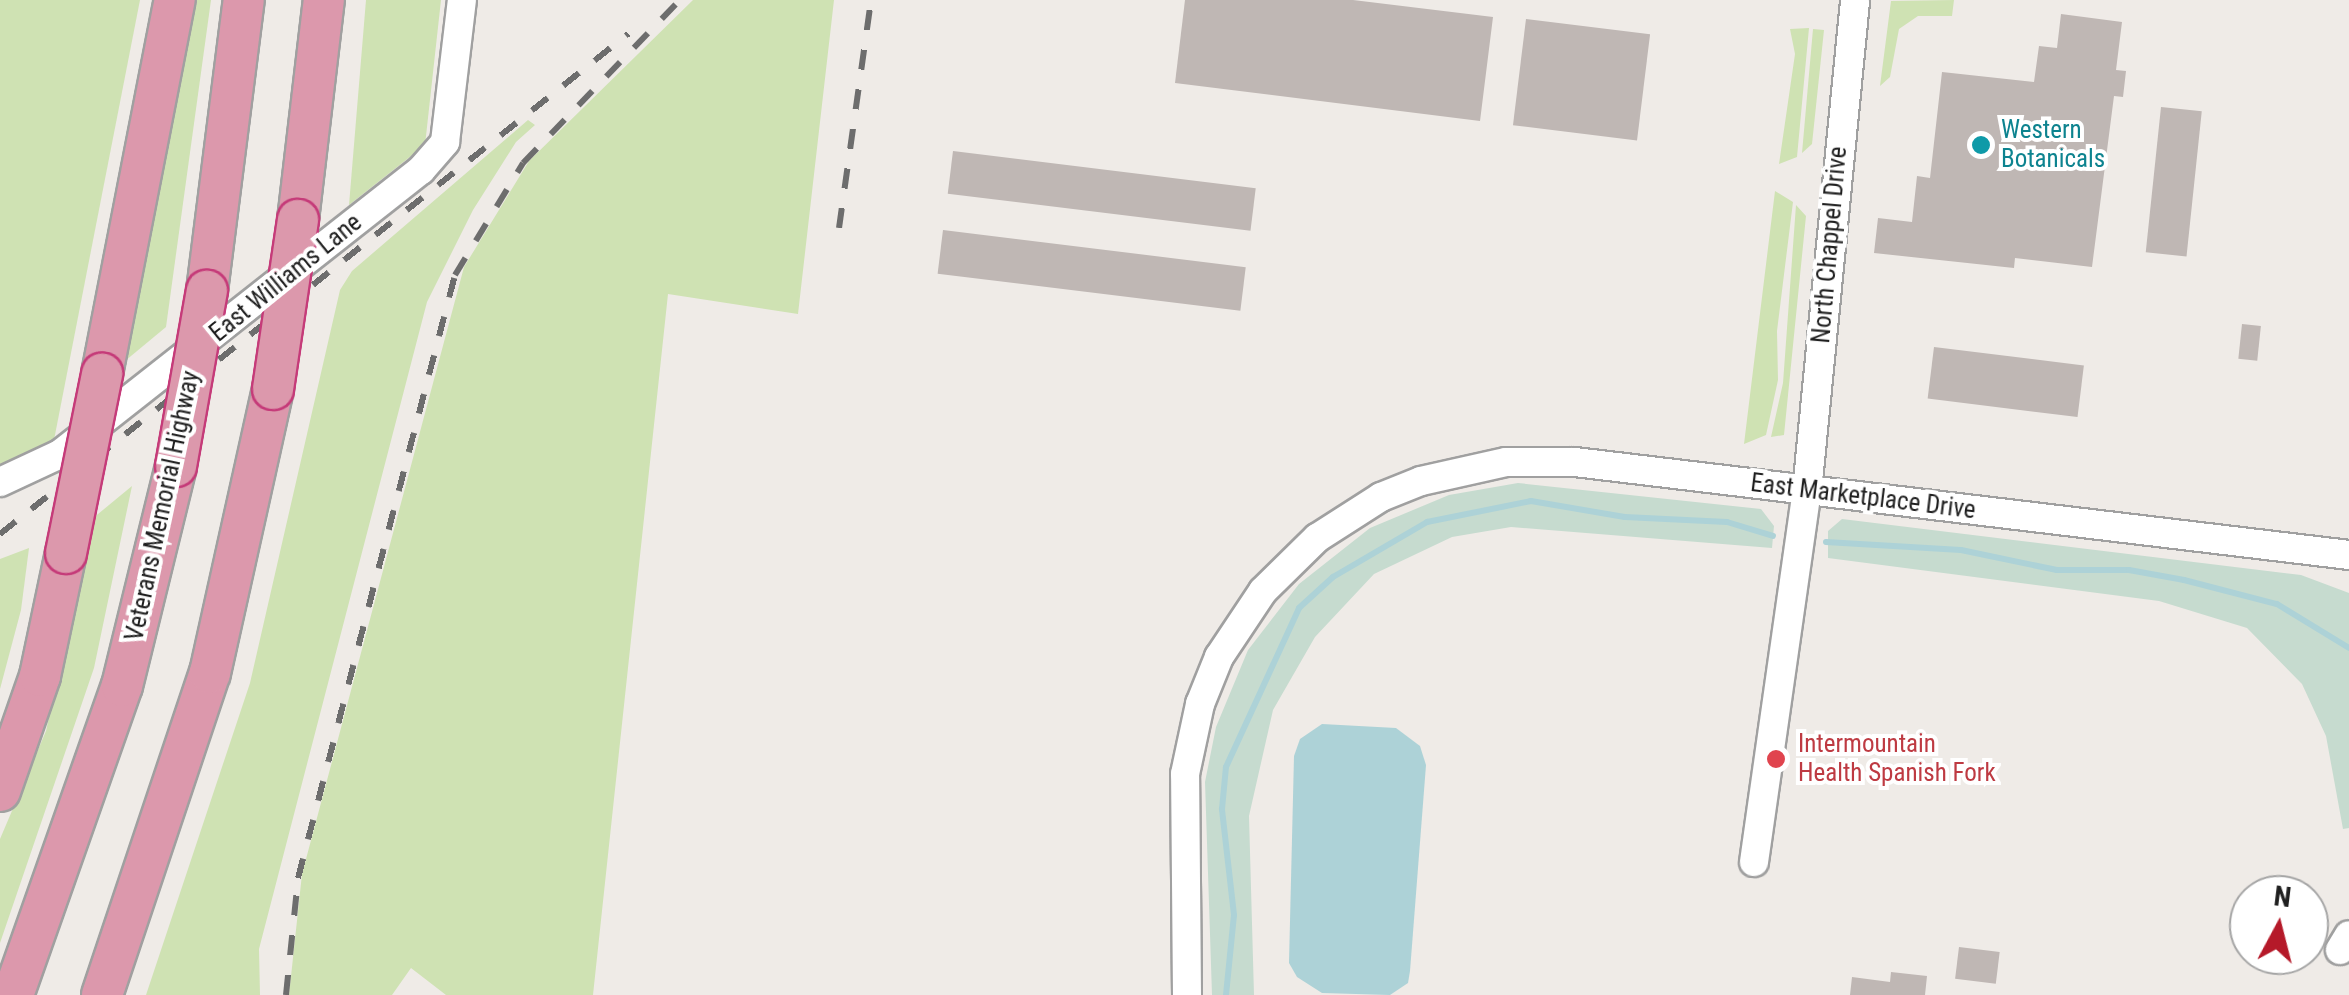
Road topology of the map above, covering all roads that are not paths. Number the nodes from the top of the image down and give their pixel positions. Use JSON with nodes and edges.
{"nodes":[{"id":1,"x":175,"y":0,"type":"edge"},
{"id":2,"x":244,"y":0,"type":"edge"},
{"id":3,"x":324,"y":0,"type":"edge"},
{"id":4,"x":462,"y":0,"type":"edge"},
{"id":5,"x":1855,"y":0,"type":"edge"},
{"id":6,"x":0,"y":482,"type":"edge"},
{"id":7,"x":1807,"y":491,"type":"junction"},
{"id":8,"x":2349,"y":554,"type":"edge"},
{"id":9,"x":0,"y":791,"type":"edge"},
{"id":10,"x":1754,"y":862,"type":"dead end"},
{"id":11,"x":12,"y":995,"type":"edge"},
{"id":12,"x":102,"y":995,"type":"edge"},
{"id":13,"x":1187,"y":995,"type":"edge"}],
"edges":[{"from":1,"to":9,"type":"highway","bridge":true},
{"from":2,"to":11,"type":"highway","name":"Veterans Memorial Highway","bridge":true},
{"from":3,"to":12,"type":"highway","bridge":true},
{"from":4,"to":6,"type":"street","name":"East Williams Lane"},
{"from":5,"to":7,"type":"street","name":"North Chappel Drive"},
{"from":7,"to":8,"type":"street","name":"East Marketplace Drive"},
{"from":7,"to":10,"type":"street","name":"North Chappel Drive"},
{"from":7,"to":13,"type":"street","name":"East Marketplace Drive"}]}
